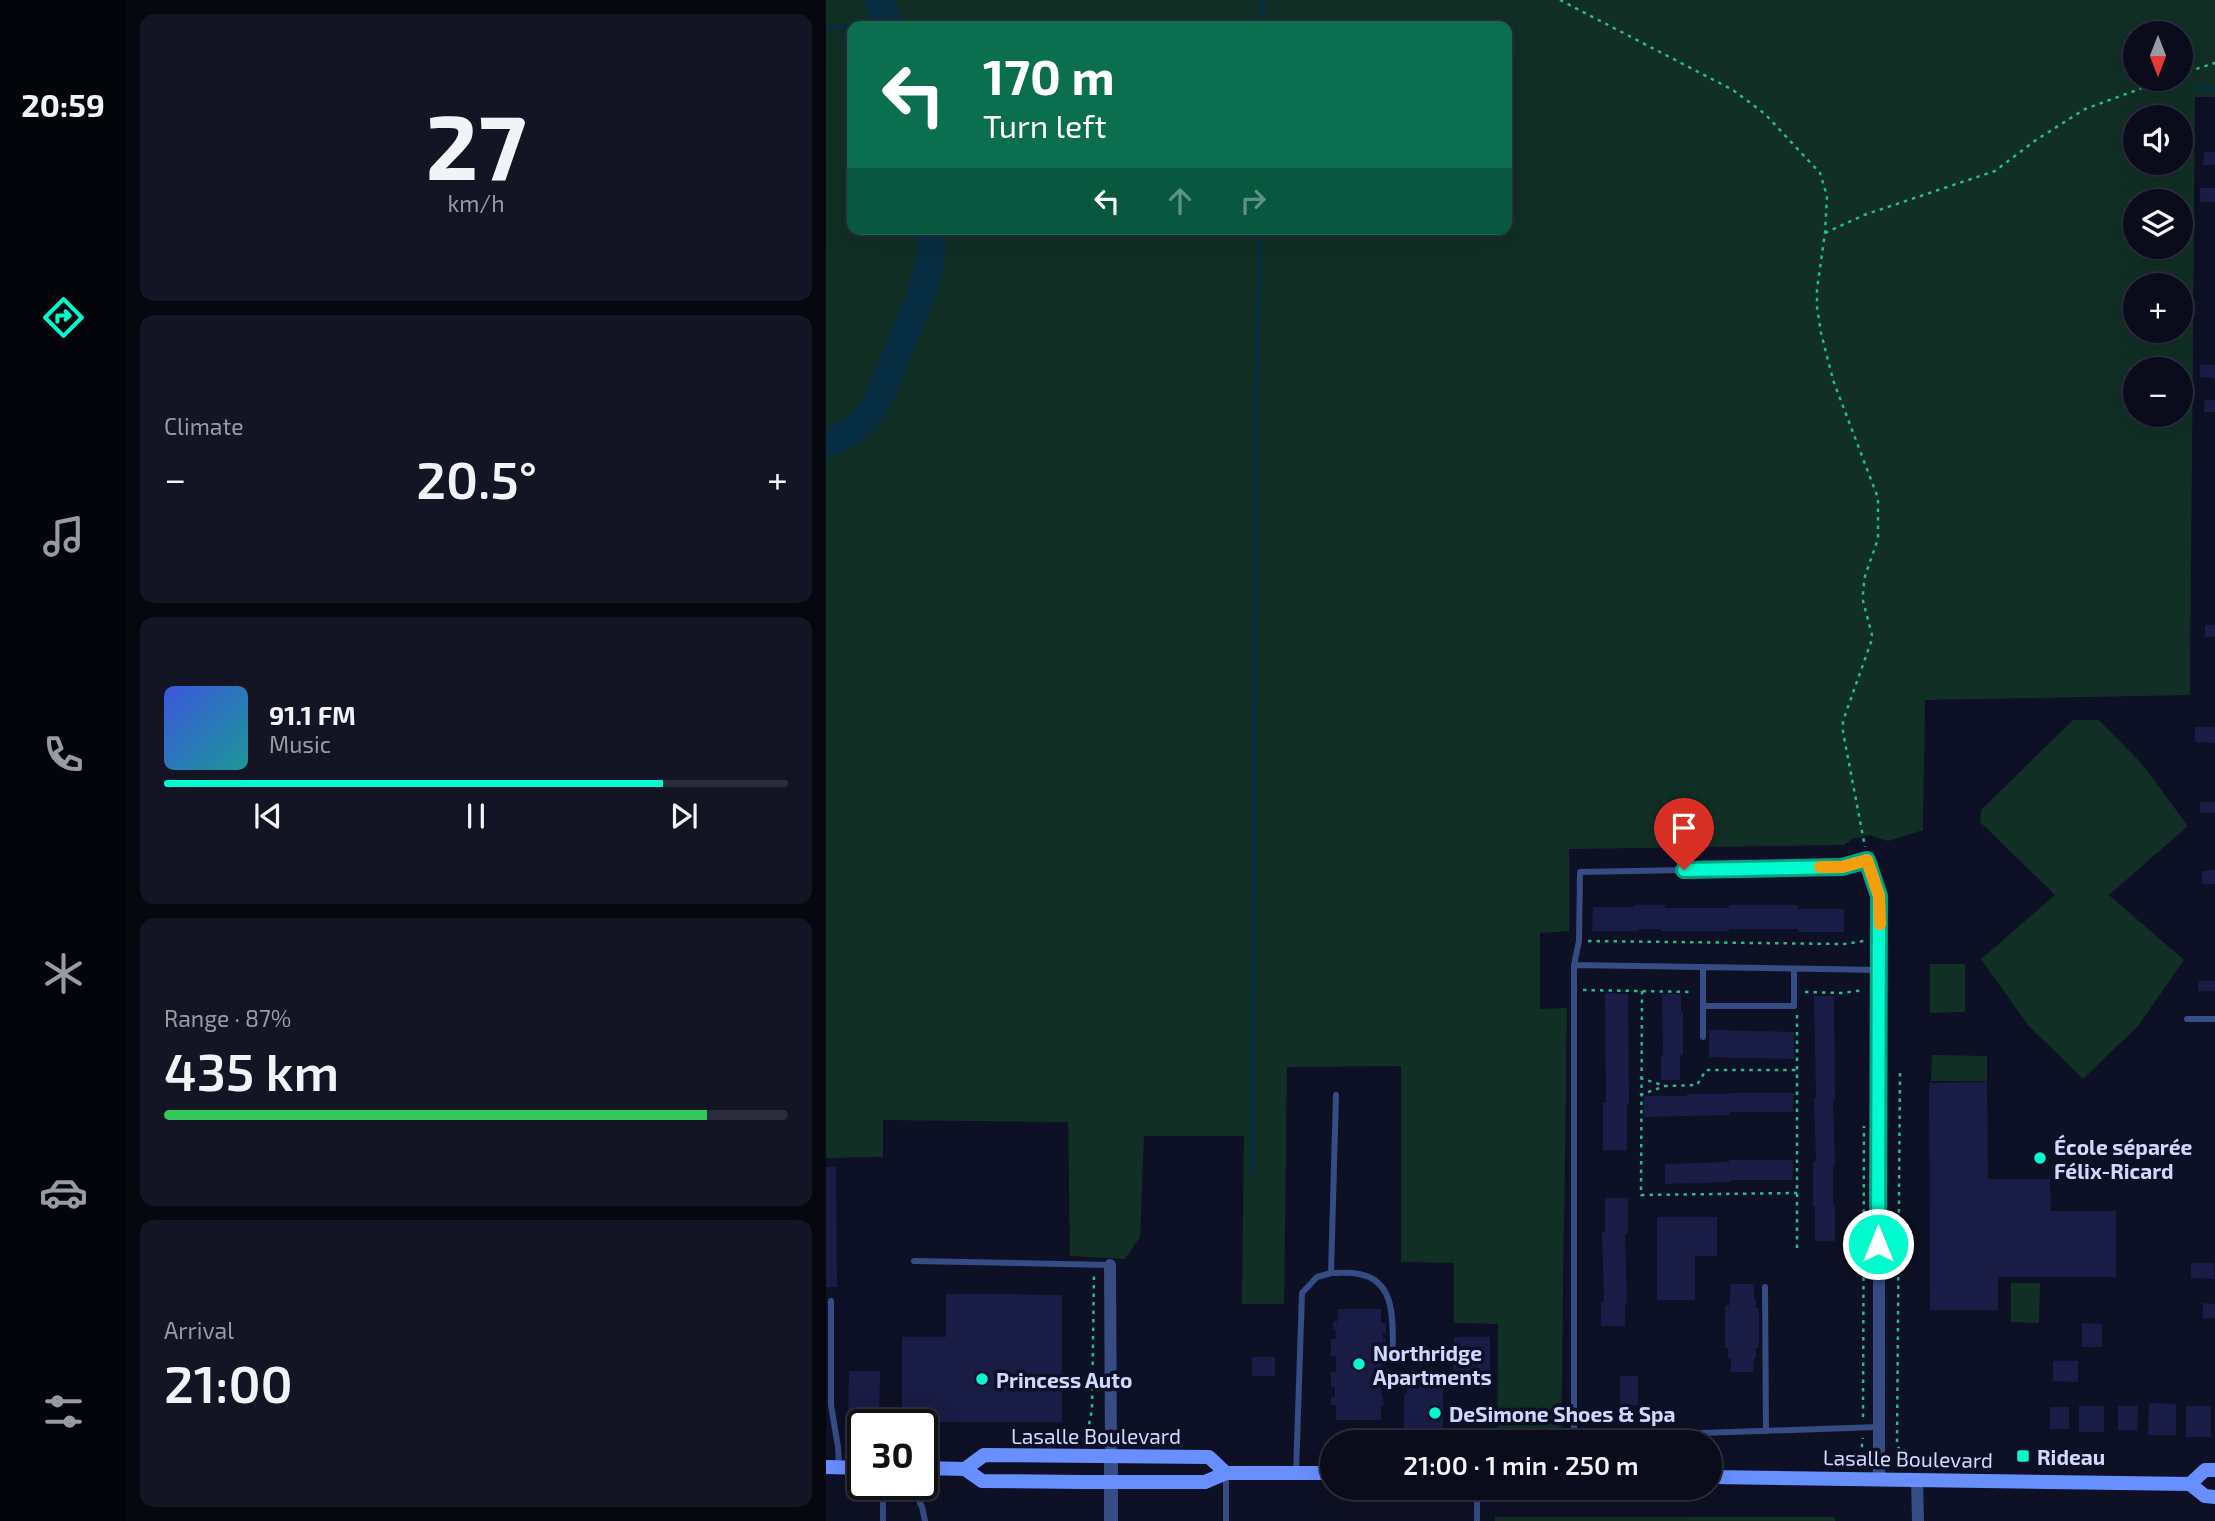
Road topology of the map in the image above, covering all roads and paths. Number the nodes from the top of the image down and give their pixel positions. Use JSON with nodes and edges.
{"nodes":[{"id":1,"x":1560,"y":0,"type":"edge"},
{"id":2,"x":2215,"y":63,"type":"edge"},
{"id":3,"x":2193,"y":70,"type":"edge"},
{"id":4,"x":2134,"y":91,"type":"edge"},
{"id":5,"x":1825,"y":233,"type":"junction"},
{"id":6,"x":1867,"y":860,"type":"junction"},
{"id":7,"x":1579,"y":941,"type":"junction"},
{"id":8,"x":1574,"y":965,"type":"junction"},
{"id":9,"x":1703,"y":967,"type":"junction"},
{"id":10,"x":1794,"y":969,"type":"junction"},
{"id":11,"x":1864,"y":970,"type":"junction"},
{"id":12,"x":1880,"y":970,"type":"junction"},
{"id":13,"x":1573,"y":989,"type":"junction"},
{"id":14,"x":1642,"y":991,"type":"junction"},
{"id":15,"x":1703,"y":992,"type":"junction"},
{"id":16,"x":1794,"y":992,"type":"junction"},
{"id":17,"x":1703,"y":1006,"type":"junction"},
{"id":18,"x":1794,"y":1006,"type":"junction"},
{"id":19,"x":2187,"y":1019,"type":"dead end"},
{"id":20,"x":2215,"y":1019,"type":"edge"},
{"id":21,"x":1703,"y":1037,"type":"dead end"},
{"id":22,"x":1798,"y":1070,"type":"junction"},
{"id":23,"x":1900,"y":1073,"type":"dead end"},
{"id":24,"x":1640,"y":1077,"type":"junction"},
{"id":25,"x":1665,"y":1086,"type":"junction"},
{"id":26,"x":1336,"y":1095,"type":"dead end"},
{"id":27,"x":1640,"y":1096,"type":"junction"},
{"id":28,"x":1864,"y":1125,"type":"dead end"},
{"id":29,"x":1797,"y":1193,"type":"junction"},
{"id":30,"x":1797,"y":1253,"type":"dead end"},
{"id":31,"x":914,"y":1261,"type":"dead end"},
{"id":32,"x":1094,"y":1263,"type":"junction"},
{"id":33,"x":1110,"y":1265,"type":"joint"},
{"id":34,"x":1331,"y":1273,"type":"junction"},
{"id":35,"x":1765,"y":1287,"type":"dead end"},
{"id":36,"x":831,"y":1301,"type":"dead end"},
{"id":37,"x":1393,"y":1356,"type":"dead end"},
{"id":38,"x":1878,"y":1427,"type":"junction"},
{"id":39,"x":1863,"y":1428,"type":"junction"},
{"id":40,"x":1574,"y":1430,"type":"edge"},
{"id":41,"x":1766,"y":1431,"type":"junction"},
{"id":42,"x":1722,"y":1432,"type":"edge"},
{"id":43,"x":1081,"y":1455,"type":"junction"},
{"id":44,"x":1111,"y":1455,"type":"junction"},
{"id":45,"x":1852,"y":1458,"type":"dead end"},
{"id":46,"x":1903,"y":1458,"type":"dead end"},
{"id":47,"x":832,"y":1467,"type":"edge"},
{"id":48,"x":938,"y":1468,"type":"edge"},
{"id":49,"x":965,"y":1469,"type":"junction"},
{"id":50,"x":2215,"y":1470,"type":"edge"},
{"id":51,"x":1226,"y":1473,"type":"junction"},
{"id":52,"x":1296,"y":1473,"type":"junction"},
{"id":53,"x":1320,"y":1473,"type":"edge"},
{"id":54,"x":1722,"y":1477,"type":"edge"},
{"id":55,"x":1879,"y":1479,"type":"junction"},
{"id":56,"x":1917,"y":1479,"type":"junction"},
{"id":57,"x":1111,"y":1483,"type":"junction"},
{"id":58,"x":2190,"y":1484,"type":"junction"},
{"id":59,"x":2215,"y":1497,"type":"edge"},
{"id":60,"x":883,"y":1500,"type":"edge"},
{"id":61,"x":919,"y":1500,"type":"edge"},
{"id":62,"x":1477,"y":1500,"type":"edge"},
{"id":63,"x":883,"y":1521,"type":"edge"},
{"id":64,"x":925,"y":1521,"type":"edge"},
{"id":65,"x":1111,"y":1521,"type":"edge"},
{"id":66,"x":1226,"y":1521,"type":"edge"},
{"id":67,"x":1477,"y":1521,"type":"edge"},
{"id":68,"x":1917,"y":1521,"type":"edge"}],
"edges":[{"from":1,"to":5,"type":"path"},
{"from":2,"to":3,"type":"path"},
{"from":4,"to":5,"type":"path"},
{"from":5,"to":6,"type":"path"},
{"from":6,"to":7,"type":"lane"},
{"from":6,"to":12,"type":"street"},
{"from":7,"to":8,"type":"lane"},
{"from":7,"to":11,"type":"path"},
{"from":8,"to":9,"type":"lane"},
{"from":8,"to":13,"type":"lane"},
{"from":9,"to":10,"type":"lane"},
{"from":9,"to":15,"type":"lane"},
{"from":10,"to":11,"type":"lane"},
{"from":10,"to":16,"type":"lane"},
{"from":11,"to":12,"type":"lane"},
{"from":11,"to":16,"type":"path"},
{"from":12,"to":38,"type":"street"},
{"from":13,"to":14,"type":"path"},
{"from":13,"to":40,"type":"lane"},
{"from":14,"to":15,"type":"path"},
{"from":14,"to":24,"type":"path"},
{"from":15,"to":17,"type":"lane"},
{"from":16,"to":18,"type":"lane"},
{"from":17,"to":18,"type":"lane"},
{"from":17,"to":21,"type":"lane"},
{"from":18,"to":22,"type":"path"},
{"from":19,"to":20,"type":"lane"},
{"from":22,"to":25,"type":"path"},
{"from":22,"to":29,"type":"path"},
{"from":23,"to":46,"type":"path"},
{"from":24,"to":25,"type":"path"},
{"from":24,"to":27,"type":"path"},
{"from":25,"to":27,"type":"path"},
{"from":26,"to":34,"type":"lane"},
{"from":27,"to":29,"type":"path"},
{"from":28,"to":39,"type":"path"},
{"from":29,"to":30,"type":"path"},
{"from":31,"to":32,"type":"lane"},
{"from":32,"to":33,"type":"lane"},
{"from":32,"to":43,"type":"path"},
{"from":33,"to":44,"type":"street"},
{"from":34,"to":37,"type":"lane"},
{"from":34,"to":52,"type":"lane"},
{"from":35,"to":41,"type":"lane"},
{"from":36,"to":47,"type":"lane"},
{"from":38,"to":39,"type":"lane"},
{"from":38,"to":55,"type":"street"},
{"from":39,"to":41,"type":"lane"},
{"from":39,"to":45,"type":"path"},
{"from":41,"to":42,"type":"lane"},
{"from":43,"to":44,"type":"main road","name":"Lasalle Boulevard"},
{"from":43,"to":49,"type":"main road","name":"Lasalle Boulevard"},
{"from":44,"to":51,"type":"main road","name":"Lasalle Boulevard"},
{"from":44,"to":57,"type":"street"},
{"from":48,"to":49,"type":"main road","name":"Lasalle Boulevard"},
{"from":49,"to":57,"type":"main road","name":"Lasalle Boulevard"},
{"from":50,"to":58,"type":"main road"},
{"from":51,"to":52,"type":"main road","name":"Lasalle Boulevard"},
{"from":51,"to":57,"type":"main road","name":"Lasalle Boulevard"},
{"from":51,"to":66,"type":"lane"},
{"from":52,"to":53,"type":"main road","name":"Lasalle Boulevard"},
{"from":54,"to":55,"type":"main road","name":"Lasalle Boulevard"},
{"from":55,"to":56,"type":"main road","name":"Lasalle Boulevard"},
{"from":56,"to":58,"type":"main road","name":"Lasalle Boulevard"},
{"from":56,"to":68,"type":"street"},
{"from":57,"to":65,"type":"street"},
{"from":58,"to":59,"type":"main road","name":"Lasalle Boulevard"},
{"from":60,"to":63,"type":"lane"},
{"from":61,"to":64,"type":"lane"},
{"from":62,"to":67,"type":"lane"}]}
